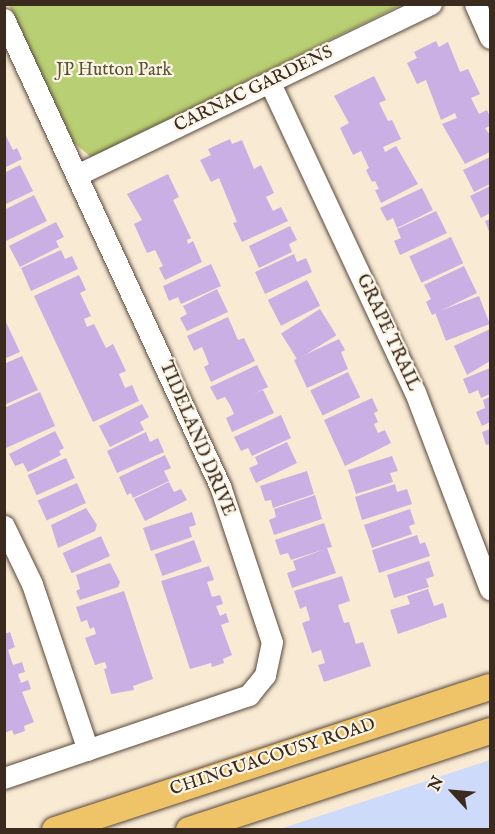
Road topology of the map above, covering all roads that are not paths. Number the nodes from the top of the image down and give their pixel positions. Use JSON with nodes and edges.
{"nodes":[{"id":1,"x":431,"y":4,"type":"edge"},
{"id":2,"x":475,"y":4,"type":"edge"},
{"id":3,"x":4,"y":19,"type":"edge"},
{"id":4,"x":490,"y":38,"type":"edge"},
{"id":5,"x":270,"y":83,"type":"junction"},
{"id":6,"x":77,"y":175,"type":"junction"},
{"id":7,"x":4,"y":526,"type":"edge"},
{"id":8,"x":490,"y":589,"type":"edge"},
{"id":9,"x":490,"y":687,"type":"edge"},
{"id":10,"x":490,"y":731,"type":"edge"},
{"id":11,"x":88,"y":750,"type":"junction"},
{"id":12,"x":4,"y":778,"type":"edge"},
{"id":13,"x":234,"y":822,"type":"edge"},
{"id":14,"x":55,"y":830,"type":"edge"},
{"id":15,"x":189,"y":830,"type":"edge"}],
"edges":[{"from":1,"to":5,"type":"street","name":"CARNAC GARDENS"},
{"from":2,"to":4,"type":"street"},
{"from":3,"to":6,"type":"street","name":"TIDELAND DRIVE"},
{"from":5,"to":6,"type":"street","name":"CARNAC GARDENS"},
{"from":5,"to":8,"type":"street","name":"GRAPE TRAIL"},
{"from":6,"to":11,"type":"street","name":"TIDELAND DRIVE"},
{"from":7,"to":11,"type":"street"},
{"from":9,"to":14,"type":"main road","name":"CHINGUACOUSY ROAD"},
{"from":10,"to":13,"type":"main road"},
{"from":11,"to":12,"type":"street","name":"TIDELAND DRIVE"},
{"from":13,"to":15,"type":"main road"}]}
